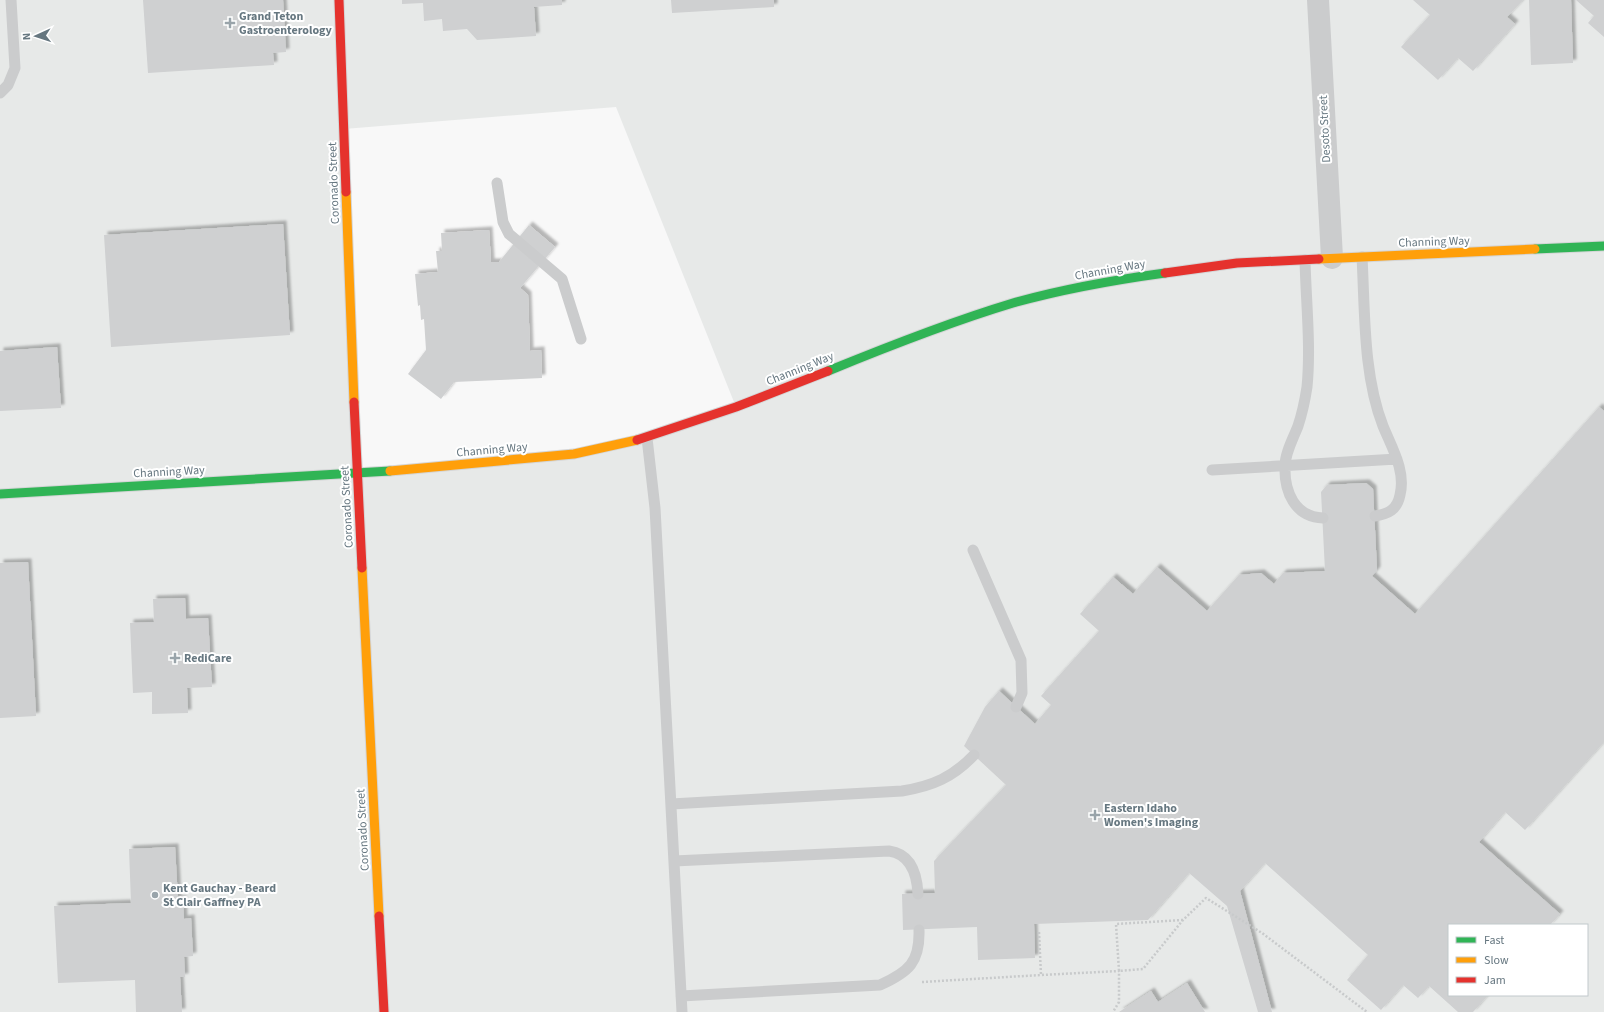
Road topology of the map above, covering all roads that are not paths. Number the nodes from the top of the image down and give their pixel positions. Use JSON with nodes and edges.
{"nodes":[{"id":1,"x":12,"y":0,"type":"edge"},
{"id":2,"x":339,"y":0,"type":"edge"},
{"id":3,"x":1318,"y":0,"type":"edge"},
{"id":4,"x":0,"y":93,"type":"edge"},
{"id":5,"x":497,"y":183,"type":"dead end"},
{"id":6,"x":1604,"y":246,"type":"edge"},
{"id":7,"x":1362,"y":257,"type":"junction"},
{"id":8,"x":1332,"y":258,"type":"junction"},
{"id":9,"x":1305,"y":260,"type":"junction"},
{"id":10,"x":581,"y":339,"type":"dead end"},
{"id":11,"x":647,"y":438,"type":"junction"},
{"id":12,"x":1397,"y":459,"type":"junction"},
{"id":13,"x":1285,"y":466,"type":"junction"},
{"id":14,"x":1212,"y":470,"type":"dead end"},
{"id":15,"x":357,"y":474,"type":"junction"},
{"id":16,"x":0,"y":494,"type":"edge"},
{"id":17,"x":1375,"y":516,"type":"dead end"},
{"id":18,"x":1323,"y":518,"type":"dead end"},
{"id":19,"x":973,"y":550,"type":"dead end"},
{"id":20,"x":1016,"y":707,"type":"dead end"},
{"id":21,"x":974,"y":755,"type":"dead end"},
{"id":22,"x":671,"y":804,"type":"junction"},
{"id":23,"x":674,"y":861,"type":"junction"},
{"id":24,"x":918,"y":894,"type":"dead end"},
{"id":25,"x":919,"y":930,"type":"dead end"},
{"id":26,"x":681,"y":996,"type":"junction"},
{"id":27,"x":384,"y":1012,"type":"edge"},
{"id":28,"x":682,"y":1012,"type":"edge"}],
"edges":[{"from":1,"to":4,"type":"lane"},
{"from":2,"to":15,"type":"main road","name":"Coronado Street"},
{"from":3,"to":8,"type":"street","name":"Desoto Street"},
{"from":5,"to":10,"type":"lane"},
{"from":6,"to":7,"type":"main road","name":"Channing Way"},
{"from":7,"to":8,"type":"main road","name":"Channing Way"},
{"from":7,"to":12,"type":"lane"},
{"from":8,"to":9,"type":"main road","name":"Channing Way"},
{"from":9,"to":11,"type":"main road","name":"Channing Way"},
{"from":9,"to":13,"type":"lane"},
{"from":11,"to":15,"type":"main road","name":"Channing Way"},
{"from":11,"to":22,"type":"lane"},
{"from":12,"to":13,"type":"lane"},
{"from":12,"to":17,"type":"lane"},
{"from":13,"to":14,"type":"lane"},
{"from":13,"to":18,"type":"lane"},
{"from":15,"to":16,"type":"main road","name":"Channing Way"},
{"from":15,"to":27,"type":"main road","name":"Coronado Street"},
{"from":19,"to":20,"type":"lane"},
{"from":21,"to":22,"type":"lane"},
{"from":22,"to":23,"type":"lane"},
{"from":23,"to":24,"type":"lane"},
{"from":23,"to":26,"type":"lane"},
{"from":25,"to":26,"type":"lane"},
{"from":26,"to":28,"type":"lane"}]}
